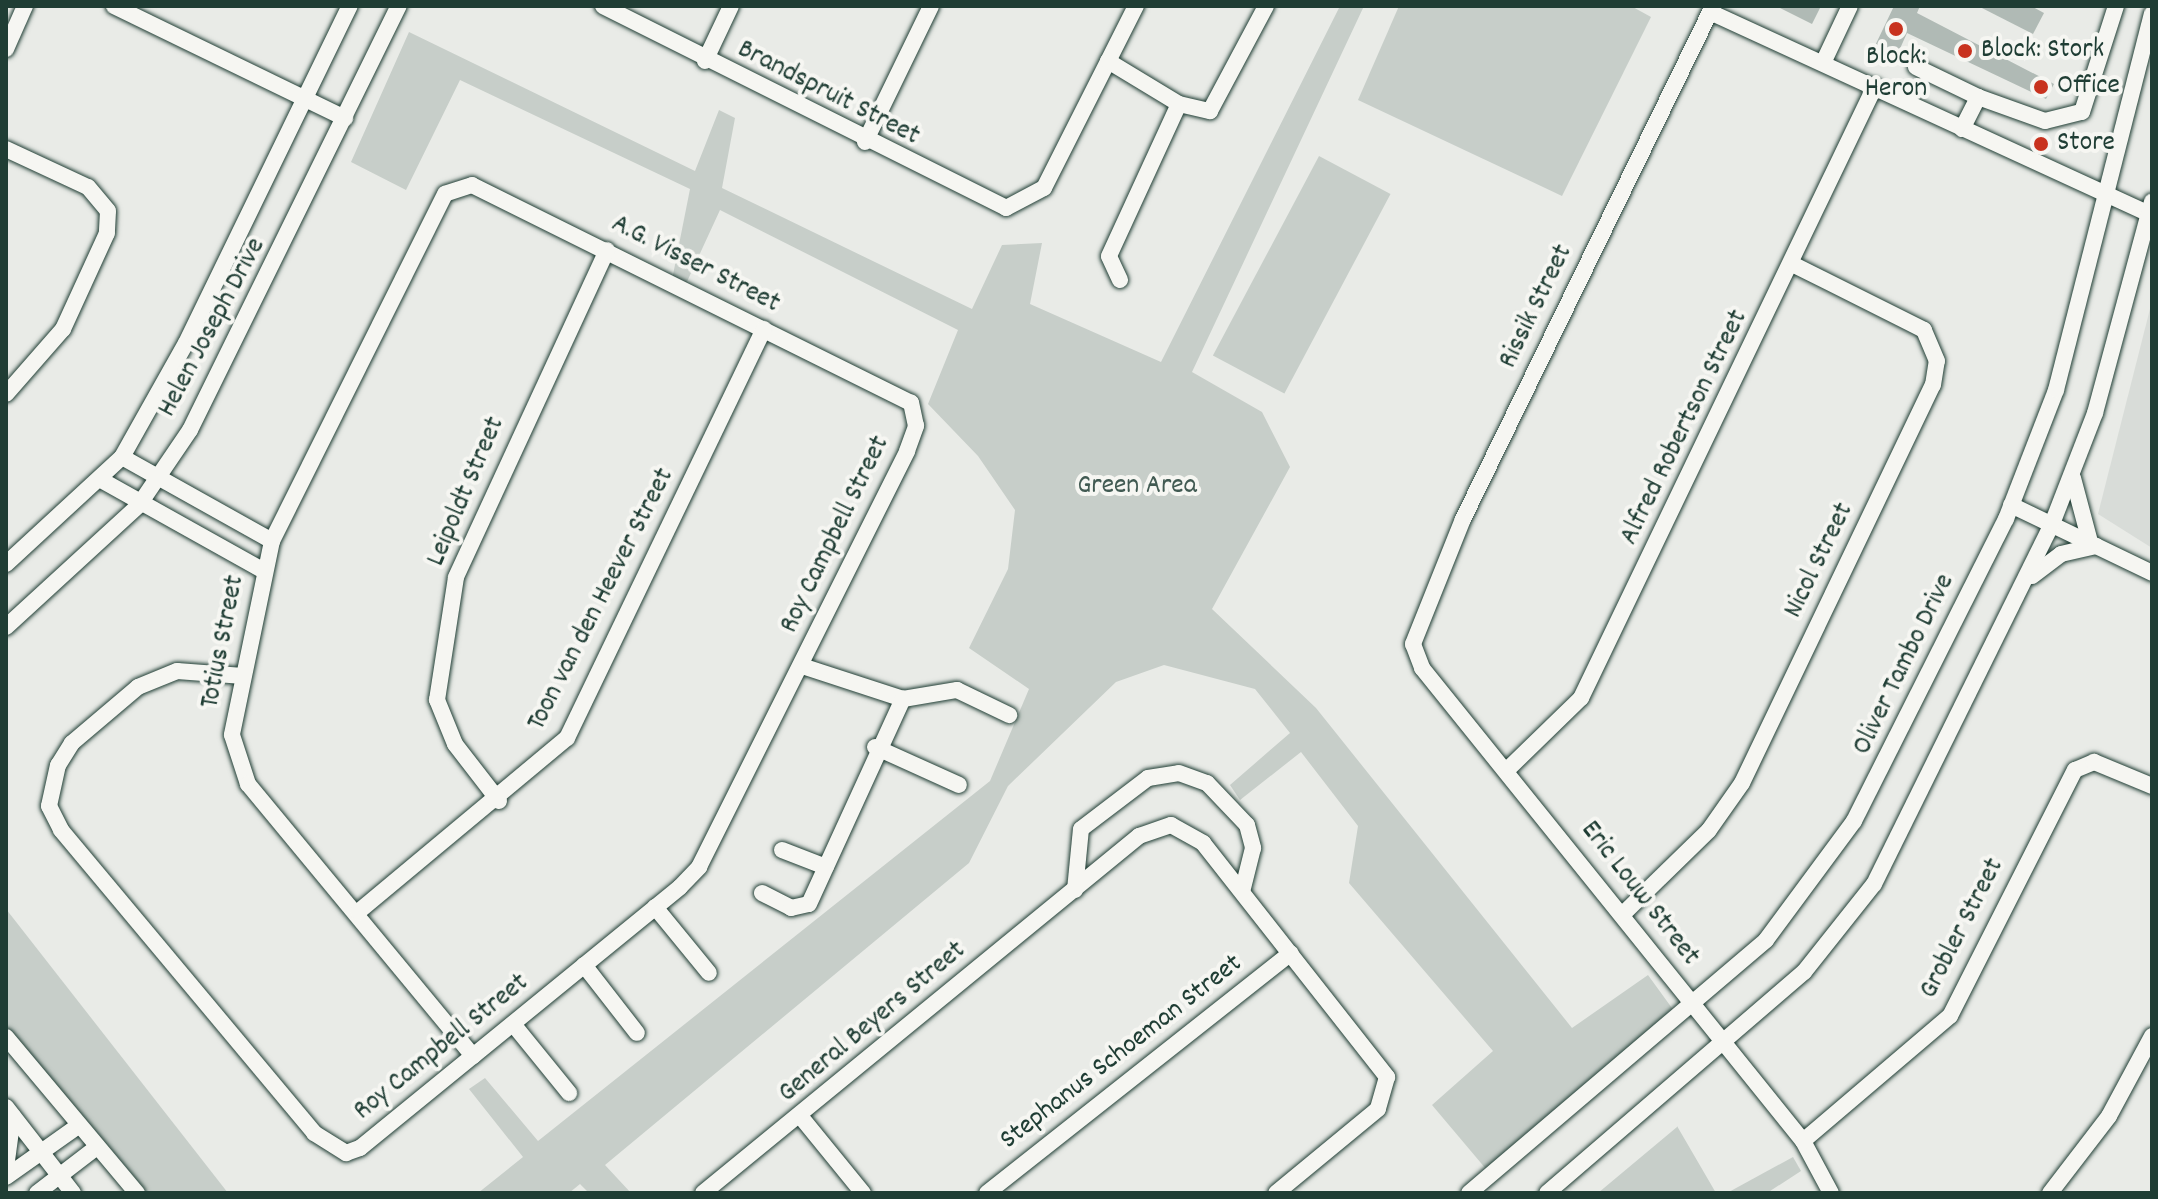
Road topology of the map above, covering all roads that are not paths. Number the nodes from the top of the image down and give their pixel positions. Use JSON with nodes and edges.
{"nodes":[{"id":1,"x":25,"y":6,"type":"edge"},
{"id":2,"x":114,"y":6,"type":"edge"},
{"id":3,"x":350,"y":6,"type":"edge"},
{"id":4,"x":399,"y":6,"type":"edge"},
{"id":5,"x":603,"y":6,"type":"edge"},
{"id":6,"x":731,"y":6,"type":"edge"},
{"id":7,"x":931,"y":6,"type":"edge"},
{"id":8,"x":1136,"y":6,"type":"edge"},
{"id":9,"x":1266,"y":6,"type":"edge"},
{"id":10,"x":1850,"y":6,"type":"edge"},
{"id":11,"x":2116,"y":6,"type":"edge"},
{"id":12,"x":1711,"y":9,"type":"edge"},
{"id":13,"x":2152,"y":14,"type":"edge"},
{"id":14,"x":6,"y":49,"type":"edge"},
{"id":15,"x":705,"y":61,"type":"junction"},
{"id":16,"x":1108,"y":61,"type":"junction"},
{"id":17,"x":1823,"y":63,"type":"junction"},
{"id":18,"x":1916,"y":67,"type":"dead end"},
{"id":19,"x":1875,"y":86,"type":"junction"},
{"id":20,"x":1978,"y":97,"type":"junction"},
{"id":21,"x":305,"y":98,"type":"junction"},
{"id":22,"x":1179,"y":104,"type":"junction"},
{"id":23,"x":345,"y":118,"type":"junction"},
{"id":24,"x":1962,"y":129,"type":"junction"},
{"id":25,"x":865,"y":142,"type":"junction"},
{"id":26,"x":6,"y":149,"type":"edge"},
{"id":27,"x":445,"y":194,"type":"joint"},
{"id":28,"x":2105,"y":197,"type":"junction"},
{"id":29,"x":2150,"y":208,"type":"edge"},
{"id":30,"x":607,"y":250,"type":"junction"},
{"id":31,"x":1794,"y":265,"type":"junction"},
{"id":32,"x":1120,"y":280,"type":"dead end"},
{"id":33,"x":764,"y":329,"type":"junction"},
{"id":34,"x":6,"y":394,"type":"edge"},
{"id":35,"x":916,"y":414,"type":"joint"},
{"id":36,"x":122,"y":457,"type":"junction"},
{"id":37,"x":2076,"y":465,"type":"junction"},
{"id":38,"x":159,"y":480,"type":"junction"},
{"id":39,"x":103,"y":481,"type":"junction"},
{"id":40,"x":139,"y":505,"type":"junction"},
{"id":41,"x":2011,"y":505,"type":"junction"},
{"id":42,"x":2052,"y":524,"type":"junction"},
{"id":43,"x":272,"y":541,"type":"junction"},
{"id":44,"x":2094,"y":544,"type":"junction"},
{"id":45,"x":6,"y":564,"type":"edge"},
{"id":46,"x":264,"y":571,"type":"junction"},
{"id":47,"x":2152,"y":573,"type":"edge"},
{"id":48,"x":2025,"y":583,"type":"junction"},
{"id":49,"x":6,"y":627,"type":"edge"},
{"id":50,"x":1415,"y":627,"type":"joint"},
{"id":51,"x":802,"y":666,"type":"junction"},
{"id":52,"x":243,"y":676,"type":"junction"},
{"id":53,"x":903,"y":699,"type":"junction"},
{"id":54,"x":1009,"y":715,"type":"dead end"},
{"id":55,"x":875,"y":747,"type":"junction"},
{"id":56,"x":1508,"y":769,"type":"junction"},
{"id":57,"x":959,"y":785,"type":"dead end"},
{"id":58,"x":2152,"y":786,"type":"edge"},
{"id":59,"x":499,"y":801,"type":"junction"},
{"id":60,"x":782,"y":850,"type":"dead end"},
{"id":61,"x":826,"y":867,"type":"junction"},
{"id":62,"x":1075,"y":890,"type":"junction"},
{"id":63,"x":1242,"y":892,"type":"junction"},
{"id":64,"x":762,"y":893,"type":"dead end"},
{"id":65,"x":655,"y":907,"type":"junction"},
{"id":66,"x":358,"y":912,"type":"junction"},
{"id":67,"x":1623,"y":914,"type":"junction"},
{"id":68,"x":1291,"y":953,"type":"junction"},
{"id":69,"x":584,"y":965,"type":"junction"},
{"id":70,"x":709,"y":973,"type":"dead end"},
{"id":71,"x":1694,"y":1008,"type":"junction"},
{"id":72,"x":513,"y":1024,"type":"junction"},
{"id":73,"x":637,"y":1033,"type":"dead end"},
{"id":74,"x":2152,"y":1036,"type":"edge"},
{"id":75,"x":6,"y":1037,"type":"edge"},
{"id":76,"x":1723,"y":1048,"type":"junction"},
{"id":77,"x":473,"y":1056,"type":"junction"},
{"id":78,"x":569,"y":1093,"type":"dead end"},
{"id":79,"x":10,"y":1111,"type":"edge"},
{"id":80,"x":801,"y":1117,"type":"junction"},
{"id":81,"x":78,"y":1126,"type":"junction"},
{"id":82,"x":1803,"y":1141,"type":"junction"},
{"id":83,"x":97,"y":1147,"type":"junction"},
{"id":84,"x":40,"y":1151,"type":"junction"},
{"id":85,"x":6,"y":1168,"type":"edge"},
{"id":86,"x":59,"y":1176,"type":"junction"},
{"id":87,"x":6,"y":1177,"type":"edge"},
{"id":88,"x":37,"y":1193,"type":"edge"},
{"id":89,"x":73,"y":1193,"type":"edge"},
{"id":90,"x":137,"y":1193,"type":"edge"},
{"id":91,"x":703,"y":1193,"type":"edge"},
{"id":92,"x":863,"y":1193,"type":"edge"},
{"id":93,"x":987,"y":1193,"type":"edge"},
{"id":94,"x":1276,"y":1193,"type":"edge"},
{"id":95,"x":1469,"y":1193,"type":"edge"},
{"id":96,"x":1547,"y":1193,"type":"edge"},
{"id":97,"x":1831,"y":1193,"type":"edge"},
{"id":98,"x":2050,"y":1193,"type":"edge"}],
"edges":[{"from":1,"to":14,"type":"street"},
{"from":2,"to":21,"type":"street"},
{"from":3,"to":21,"type":"street","name":"Helen Joseph Drive"},
{"from":4,"to":23,"type":"street","name":"Helen Joseph Drive"},
{"from":5,"to":15,"type":"street","name":"Brandspruit Street"},
{"from":6,"to":15,"type":"street"},
{"from":7,"to":25,"type":"street"},
{"from":8,"to":16,"type":"street"},
{"from":9,"to":22,"type":"street"},
{"from":10,"to":17,"type":"street"},
{"from":11,"to":20,"type":"street"},
{"from":12,"to":17,"type":"street"},
{"from":12,"to":50,"type":"street","name":"Rissik Street"},
{"from":13,"to":28,"type":"street","name":"Oliver Tambo Drive"},
{"from":15,"to":25,"type":"street","name":"Brandspruit Street"},
{"from":16,"to":22,"type":"street"},
{"from":16,"to":25,"type":"street","name":"Brandspruit Street"},
{"from":17,"to":19,"type":"street"},
{"from":18,"to":20,"type":"street"},
{"from":19,"to":24,"type":"street"},
{"from":19,"to":31,"type":"street","name":"Alfred Robertson Street"},
{"from":20,"to":24,"type":"street"},
{"from":21,"to":23,"type":"street"},
{"from":21,"to":36,"type":"street","name":"Helen Joseph Drive"},
{"from":22,"to":32,"type":"street"},
{"from":23,"to":38,"type":"street","name":"Helen Joseph Drive"},
{"from":24,"to":28,"type":"street"},
{"from":26,"to":34,"type":"street"},
{"from":27,"to":30,"type":"street","name":"A.G. Visser Street"},
{"from":27,"to":43,"type":"street","name":"Totius Street"},
{"from":28,"to":29,"type":"street"},
{"from":28,"to":41,"type":"street","name":"Oliver Tambo Drive"},
{"from":29,"to":37,"type":"street"},
{"from":30,"to":33,"type":"street","name":"A.G. Visser Street"},
{"from":30,"to":59,"type":"street","name":"Leipoldt Street"},
{"from":31,"to":56,"type":"street","name":"Alfred Robertson Street"},
{"from":31,"to":67,"type":"street","name":"Nicol Street"},
{"from":33,"to":35,"type":"street","name":"A.G. Visser Street"},
{"from":33,"to":59,"type":"street","name":"Toon van den Heever Street"},
{"from":35,"to":51,"type":"street","name":"Roy Campbell Street"},
{"from":36,"to":38,"type":"street"},
{"from":36,"to":39,"type":"street","name":"Helen Joseph Drive"},
{"from":37,"to":42,"type":"street"},
{"from":37,"to":44,"type":"street"},
{"from":38,"to":40,"type":"street","name":"Helen Joseph Drive"},
{"from":38,"to":43,"type":"street"},
{"from":39,"to":40,"type":"street"},
{"from":39,"to":45,"type":"street","name":"Helen Joseph Drive"},
{"from":40,"to":46,"type":"street"},
{"from":40,"to":49,"type":"street","name":"Helen Joseph Drive"},
{"from":41,"to":42,"type":"street"},
{"from":41,"to":71,"type":"street","name":"Oliver Tambo Drive"},
{"from":42,"to":44,"type":"street"},
{"from":42,"to":48,"type":"street"},
{"from":43,"to":46,"type":"street","name":"Totius Street"},
{"from":44,"to":47,"type":"street"},
{"from":44,"to":48,"type":"street"},
{"from":46,"to":52,"type":"street","name":"Totius Street"},
{"from":48,"to":76,"type":"street"},
{"from":50,"to":56,"type":"street","name":"Eric Louw Street"},
{"from":51,"to":53,"type":"street"},
{"from":51,"to":65,"type":"street","name":"Roy Campbell Street"},
{"from":52,"to":66,"type":"street","name":"Totius Street"},
{"from":52,"to":77,"type":"street","name":"Roy Campbell Street"},
{"from":53,"to":54,"type":"street"},
{"from":53,"to":55,"type":"street"},
{"from":55,"to":57,"type":"street"},
{"from":55,"to":61,"type":"street"},
{"from":56,"to":67,"type":"street","name":"Eric Louw Street"},
{"from":58,"to":82,"type":"street","name":"Grobler Street"},
{"from":59,"to":66,"type":"street","name":"Toon van den Heever Street"},
{"from":60,"to":61,"type":"street"},
{"from":61,"to":64,"type":"street"},
{"from":62,"to":63,"type":"street","name":"General Beyers Street"},
{"from":62,"to":63,"type":"street"},
{"from":62,"to":80,"type":"street","name":"General Beyers Street"},
{"from":63,"to":68,"type":"street"},
{"from":65,"to":69,"type":"street","name":"Roy Campbell Street"},
{"from":65,"to":70,"type":"street"},
{"from":66,"to":77,"type":"street","name":"Totius Street"},
{"from":67,"to":71,"type":"street","name":"Eric Louw Street"},
{"from":68,"to":93,"type":"street","name":"Stephanus Schoeman Street"},
{"from":68,"to":94,"type":"street"},
{"from":69,"to":72,"type":"street","name":"Roy Campbell Street"},
{"from":69,"to":73,"type":"street"},
{"from":71,"to":76,"type":"street","name":"Eric Louw Street"},
{"from":71,"to":95,"type":"street","name":"Oliver Tambo Drive"},
{"from":72,"to":77,"type":"street","name":"Roy Campbell Street"},
{"from":72,"to":78,"type":"street"},
{"from":74,"to":98,"type":"street"},
{"from":75,"to":81,"type":"street"},
{"from":76,"to":82,"type":"street","name":"Eric Louw Street"},
{"from":76,"to":96,"type":"street"},
{"from":79,"to":84,"type":"street"},
{"from":79,"to":85,"type":"street"},
{"from":80,"to":91,"type":"street","name":"General Beyers Street"},
{"from":80,"to":92,"type":"street"},
{"from":81,"to":83,"type":"street"},
{"from":81,"to":84,"type":"street"},
{"from":82,"to":97,"type":"street","name":"Eric Louw Street"},
{"from":83,"to":86,"type":"street"},
{"from":83,"to":90,"type":"street"},
{"from":84,"to":86,"type":"street"},
{"from":84,"to":87,"type":"street"},
{"from":86,"to":88,"type":"street"},
{"from":86,"to":89,"type":"street"}]}
